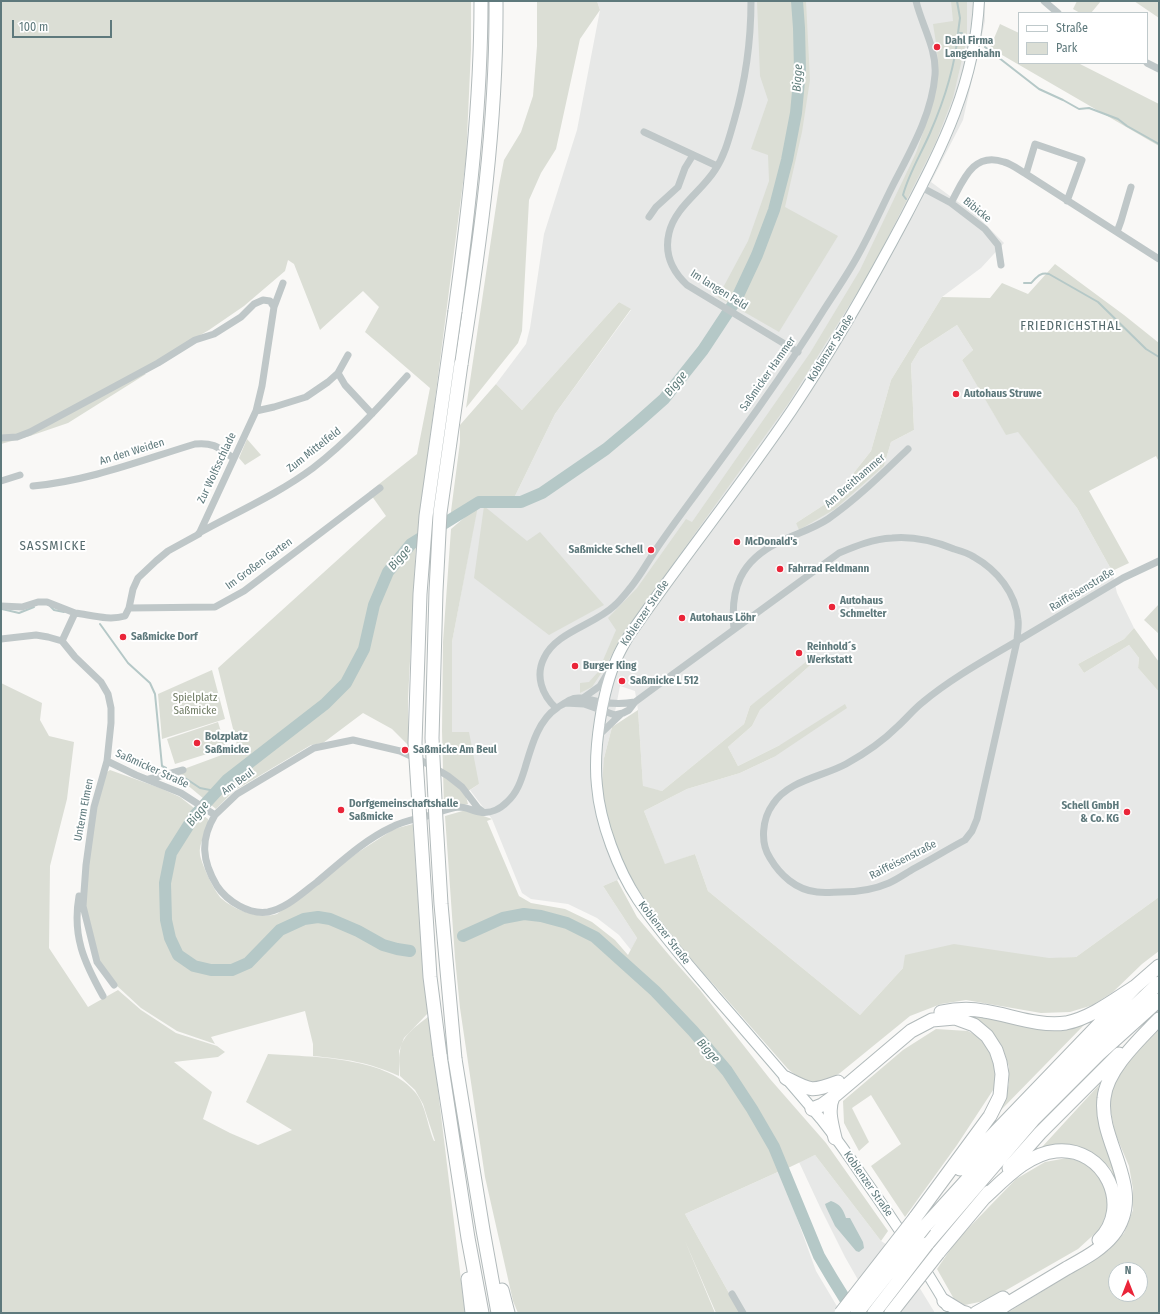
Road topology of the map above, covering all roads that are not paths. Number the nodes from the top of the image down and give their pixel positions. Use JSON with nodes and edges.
{"nodes":[{"id":1,"x":481,"y":1,"type":"edge"},
{"id":2,"x":496,"y":1,"type":"edge"},
{"id":3,"x":751,"y":1,"type":"edge"},
{"id":4,"x":916,"y":1,"type":"edge"},
{"id":5,"x":1044,"y":1,"type":"edge"},
{"id":6,"x":980,"y":2,"type":"edge"},
{"id":7,"x":1057,"y":12,"type":"edge"},
{"id":8,"x":1148,"y":64,"type":"edge"},
{"id":9,"x":1159,"y":69,"type":"edge"},
{"id":10,"x":644,"y":132,"type":"dead end"},
{"id":11,"x":693,"y":155,"type":"junction"},
{"id":12,"x":718,"y":166,"type":"junction"},
{"id":13,"x":1026,"y":174,"type":"junction"},
{"id":14,"x":921,"y":187,"type":"junction"},
{"id":15,"x":1131,"y":187,"type":"dead end"},
{"id":16,"x":1067,"y":201,"type":"junction"},
{"id":17,"x":951,"y":203,"type":"junction"},
{"id":18,"x":649,"y":217,"type":"dead end"},
{"id":19,"x":1117,"y":232,"type":"junction"},
{"id":20,"x":1159,"y":259,"type":"edge"},
{"id":21,"x":1001,"y":265,"type":"dead end"},
{"id":22,"x":283,"y":283,"type":"dead end"},
{"id":23,"x":274,"y":307,"type":"junction"},
{"id":24,"x":798,"y":352,"type":"junction"},
{"id":25,"x":348,"y":355,"type":"dead end"},
{"id":26,"x":338,"y":373,"type":"junction"},
{"id":27,"x":407,"y":376,"type":"dead end"},
{"id":28,"x":256,"y":411,"type":"junction"},
{"id":29,"x":372,"y":414,"type":"junction"},
{"id":30,"x":1,"y":438,"type":"edge"},
{"id":31,"x":908,"y":449,"type":"dead end"},
{"id":32,"x":233,"y":458,"type":"junction"},
{"id":33,"x":20,"y":475,"type":"dead end"},
{"id":34,"x":1,"y":481,"type":"edge"},
{"id":35,"x":33,"y":486,"type":"dead end"},
{"id":36,"x":380,"y":488,"type":"dead end"},
{"id":37,"x":199,"y":534,"type":"junction"},
{"id":38,"x":1159,"y":561,"type":"edge"},
{"id":39,"x":1,"y":606,"type":"edge"},
{"id":40,"x":129,"y":608,"type":"junction"},
{"id":41,"x":75,"y":613,"type":"junction"},
{"id":42,"x":734,"y":630,"type":"junction"},
{"id":43,"x":1,"y":639,"type":"edge"},
{"id":44,"x":62,"y":641,"type":"junction"},
{"id":45,"x":1017,"y":641,"type":"junction"},
{"id":46,"x":616,"y":659,"type":"junction"},
{"id":47,"x":583,"y":698,"type":"junction"},
{"id":48,"x":635,"y":702,"type":"junction"},
{"id":49,"x":566,"y":703,"type":"junction"},
{"id":50,"x":603,"y":706,"type":"junction"},
{"id":51,"x":556,"y":708,"type":"junction"},
{"id":52,"x":623,"y":713,"type":"junction"},
{"id":53,"x":598,"y":736,"type":"junction"},
{"id":54,"x":107,"y":761,"type":"junction"},
{"id":55,"x":183,"y":770,"type":"dead end"},
{"id":56,"x":149,"y":779,"type":"junction"},
{"id":57,"x":485,"y":812,"type":"junction"},
{"id":58,"x":215,"y":815,"type":"junction"},
{"id":59,"x":86,"y":865,"type":"junction"},
{"id":60,"x":1159,"y":966,"type":"edge"},
{"id":61,"x":1159,"y":983,"type":"edge"},
{"id":62,"x":114,"y":985,"type":"dead end"},
{"id":63,"x":1136,"y":986,"type":"junction"},
{"id":64,"x":103,"y":996,"type":"dead end"},
{"id":65,"x":1159,"y":1000,"type":"edge"},
{"id":66,"x":1159,"y":1019,"type":"edge"},
{"id":67,"x":786,"y":1078,"type":"junction"},
{"id":68,"x":838,"y":1082,"type":"junction"},
{"id":69,"x":833,"y":1097,"type":"junction"},
{"id":70,"x":812,"y":1109,"type":"junction"},
{"id":71,"x":835,"y":1138,"type":"junction"},
{"id":72,"x":983,"y":1199,"type":"junction"},
{"id":73,"x":927,"y":1203,"type":"junction"},
{"id":74,"x":920,"y":1222,"type":"junction"},
{"id":75,"x":482,"y":1230,"type":"junction"},
{"id":76,"x":468,"y":1238,"type":"junction"},
{"id":77,"x":732,"y":1294,"type":"dead end"},
{"id":78,"x":944,"y":1301,"type":"junction"},
{"id":79,"x":472,"y":1313,"type":"edge"},
{"id":80,"x":482,"y":1313,"type":"edge"},
{"id":81,"x":498,"y":1313,"type":"edge"},
{"id":82,"x":508,"y":1313,"type":"edge"},
{"id":83,"x":743,"y":1313,"type":"edge"},
{"id":84,"x":841,"y":1313,"type":"edge"},
{"id":85,"x":857,"y":1313,"type":"edge"},
{"id":86,"x":874,"y":1313,"type":"edge"},
{"id":87,"x":891,"y":1313,"type":"edge"},
{"id":88,"x":951,"y":1313,"type":"edge"},
{"id":89,"x":966,"y":1313,"type":"edge"},
{"id":90,"x":976,"y":1313,"type":"edge"},
{"id":91,"x":994,"y":1313,"type":"edge"}],
"edges":[{"from":1,"to":76,"type":"highway","bridge":true},
{"from":2,"to":75,"type":"highway","bridge":true},
{"from":3,"to":12,"type":"street","name":"Im langen Feld"},
{"from":4,"to":24,"type":"street","name":"Saßmicker Hammer"},
{"from":5,"to":7,"type":"street"},
{"from":6,"to":14,"type":"main road","name":"Koblenzer Straße"},
{"from":8,"to":9,"type":"street"},
{"from":10,"to":11,"type":"street"},
{"from":11,"to":12,"type":"street"},
{"from":11,"to":18,"type":"street"},
{"from":12,"to":24,"type":"street","name":"Im langen Feld"},
{"from":13,"to":16,"type":"street"},
{"from":13,"to":16,"type":"street"},
{"from":13,"to":17,"type":"street"},
{"from":14,"to":17,"type":"street","name":"Bibicke"},
{"from":14,"to":46,"type":"main road","name":"Koblenzer Straße"},
{"from":15,"to":19,"type":"street"},
{"from":16,"to":19,"type":"street"},
{"from":17,"to":21,"type":"street","name":"Bibicke"},
{"from":19,"to":20,"type":"street"},
{"from":22,"to":23,"type":"street","name":"Zur Wolfsschlade"},
{"from":23,"to":28,"type":"street","name":"Zur Wolfsschlade"},
{"from":23,"to":30,"type":"street"},
{"from":24,"to":51,"type":"street","name":"Saßmicker Hammer"},
{"from":25,"to":26,"type":"street"},
{"from":26,"to":28,"type":"street"},
{"from":26,"to":29,"type":"street"},
{"from":27,"to":29,"type":"street","name":"Zum Mittelfeld"},
{"from":28,"to":32,"type":"street","name":"Zur Wolfsschlade"},
{"from":29,"to":37,"type":"street","name":"Zum Mittelfeld"},
{"from":31,"to":42,"type":"street","name":"Am Breithammer"},
{"from":32,"to":35,"type":"street","name":"An den Weiden"},
{"from":32,"to":37,"type":"street","name":"Zur Wolfsschlade"},
{"from":33,"to":34,"type":"street"},
{"from":36,"to":40,"type":"street","name":"Im Großen Garten"},
{"from":37,"to":40,"type":"street"},
{"from":38,"to":45,"type":"street","name":"Raiffeisenstraße"},
{"from":39,"to":41,"type":"street"},
{"from":40,"to":41,"type":"street"},
{"from":41,"to":44,"type":"street"},
{"from":42,"to":45,"type":"street","name":"Raiffeisenstraße"},
{"from":42,"to":48,"type":"street","name":"Raiffeisenstraße"},
{"from":43,"to":44,"type":"street"},
{"from":44,"to":54,"type":"street","name":"Saßmicker Straße"},
{"from":45,"to":45,"type":"street","name":"Raiffeisenstraße"},
{"from":46,"to":47,"type":"street"},
{"from":46,"to":50,"type":"main road","name":"Koblenzer Straße"},
{"from":47,"to":49,"type":"street"},
{"from":47,"to":50,"type":"street"},
{"from":48,"to":50,"type":"street"},
{"from":48,"to":52,"type":"street","name":"Raiffeisenstraße"},
{"from":49,"to":50,"type":"street"},
{"from":49,"to":51,"type":"street"},
{"from":50,"to":52,"type":"street"},
{"from":50,"to":53,"type":"main road","name":"Koblenzer Straße"},
{"from":51,"to":57,"type":"street"},
{"from":52,"to":53,"type":"street","name":"Raiffeisenstraße"},
{"from":53,"to":67,"type":"main road","name":"Koblenzer Straße"},
{"from":54,"to":56,"type":"street","name":"Saßmicker Straße"},
{"from":54,"to":59,"type":"street","name":"Unterm Elmen"},
{"from":55,"to":56,"type":"street"},
{"from":56,"to":58,"type":"street","name":"Saßmicker Straße"},
{"from":57,"to":58,"type":"street","name":"Am Beul"},
{"from":57,"to":58,"type":"street","name":"Am Beul"},
{"from":59,"to":62,"type":"street","name":"Unterm Elmen"},
{"from":59,"to":64,"type":"street","name":"Unterm Elmen"},
{"from":60,"to":63,"type":"highway"},
{"from":61,"to":74,"type":"highway"},
{"from":63,"to":68,"type":"highway"},
{"from":63,"to":73,"type":"highway"},
{"from":65,"to":86,"type":"highway","bridge":true},
{"from":66,"to":72,"type":"highway"},
{"from":66,"to":91,"type":"highway"},
{"from":67,"to":68,"type":"highway"},
{"from":67,"to":70,"type":"main road","name":"Koblenzer Straße"},
{"from":68,"to":70,"type":"highway"},
{"from":69,"to":70,"type":"highway"},
{"from":69,"to":71,"type":"highway"},
{"from":69,"to":73,"type":"highway"},
{"from":70,"to":71,"type":"main road","name":"Koblenzer Straße"},
{"from":71,"to":78,"type":"main road","name":"Koblenzer Straße"},
{"from":72,"to":87,"type":"highway","bridge":true},
{"from":72,"to":90,"type":"highway"},
{"from":73,"to":74,"type":"highway"},
{"from":74,"to":84,"type":"highway","bridge":true},
{"from":74,"to":85,"type":"highway","bridge":true},
{"from":75,"to":81,"type":"highway"},
{"from":75,"to":82,"type":"highway"},
{"from":76,"to":79,"type":"highway"},
{"from":76,"to":80,"type":"highway"},
{"from":77,"to":83,"type":"street"},
{"from":78,"to":88,"type":"main road","name":"Koblenzer Straße"},
{"from":78,"to":89,"type":"highway"}]}
